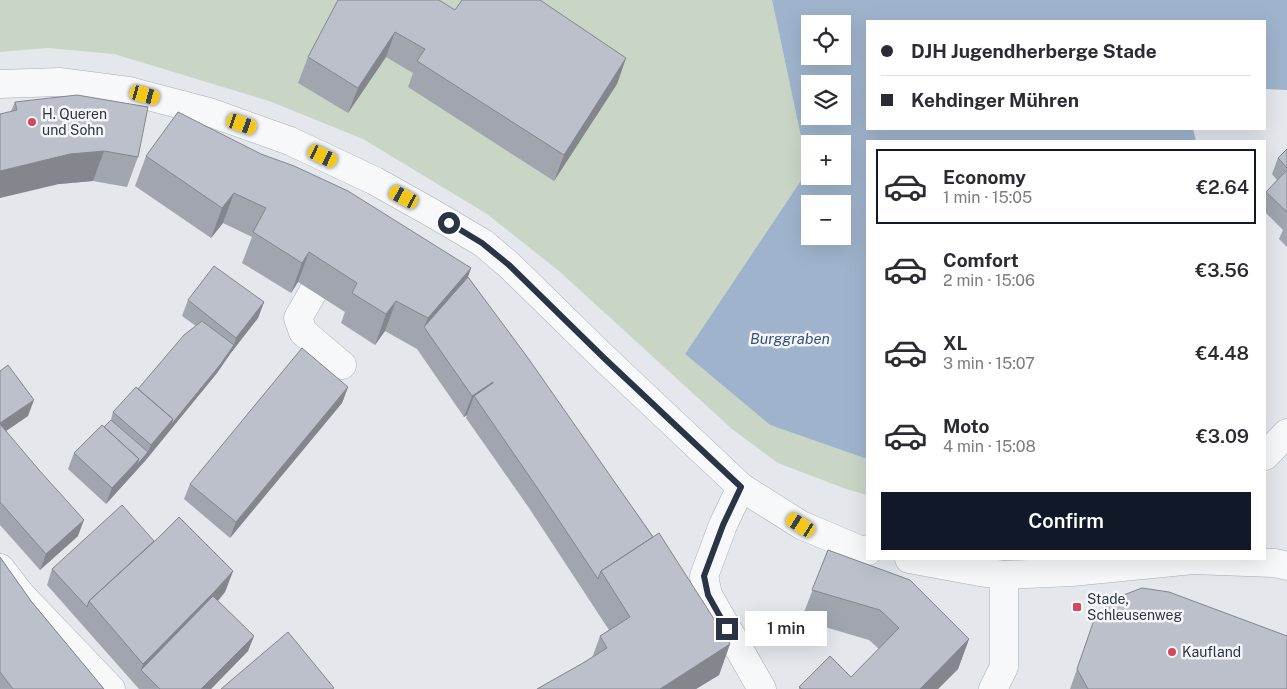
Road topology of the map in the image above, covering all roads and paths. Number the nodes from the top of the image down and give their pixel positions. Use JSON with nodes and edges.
{"nodes":[{"id":1,"x":0,"y":84,"type":"edge"},
{"id":2,"x":313,"y":292,"type":"dead end"},
{"id":3,"x":342,"y":365,"type":"dead end"},
{"id":4,"x":1287,"y":433,"type":"edge"},
{"id":5,"x":1266,"y":455,"type":"edge"},
{"id":6,"x":741,"y":487,"type":"junction"},
{"id":7,"x":866,"y":551,"type":"edge"},
{"id":8,"x":914,"y":560,"type":"edge"},
{"id":9,"x":1185,"y":560,"type":"edge"},
{"id":10,"x":1214,"y":560,"type":"edge"},
{"id":11,"x":1287,"y":566,"type":"edge"},
{"id":12,"x":0,"y":568,"type":"edge"},
{"id":13,"x":1004,"y":575,"type":"junction"},
{"id":14,"x":759,"y":684,"type":"edge"},
{"id":15,"x":111,"y":689,"type":"edge"},
{"id":16,"x":993,"y":689,"type":"edge"}],
"edges":[{"from":1,"to":6,"type":"street"},
{"from":2,"to":3,"type":"street"},
{"from":4,"to":5,"type":"street"},
{"from":6,"to":7,"type":"street"},
{"from":6,"to":14,"type":"street"},
{"from":8,"to":13,"type":"street"},
{"from":9,"to":13,"type":"street"},
{"from":10,"to":11,"type":"street"},
{"from":12,"to":15,"type":"street"},
{"from":13,"to":16,"type":"street"}]}
